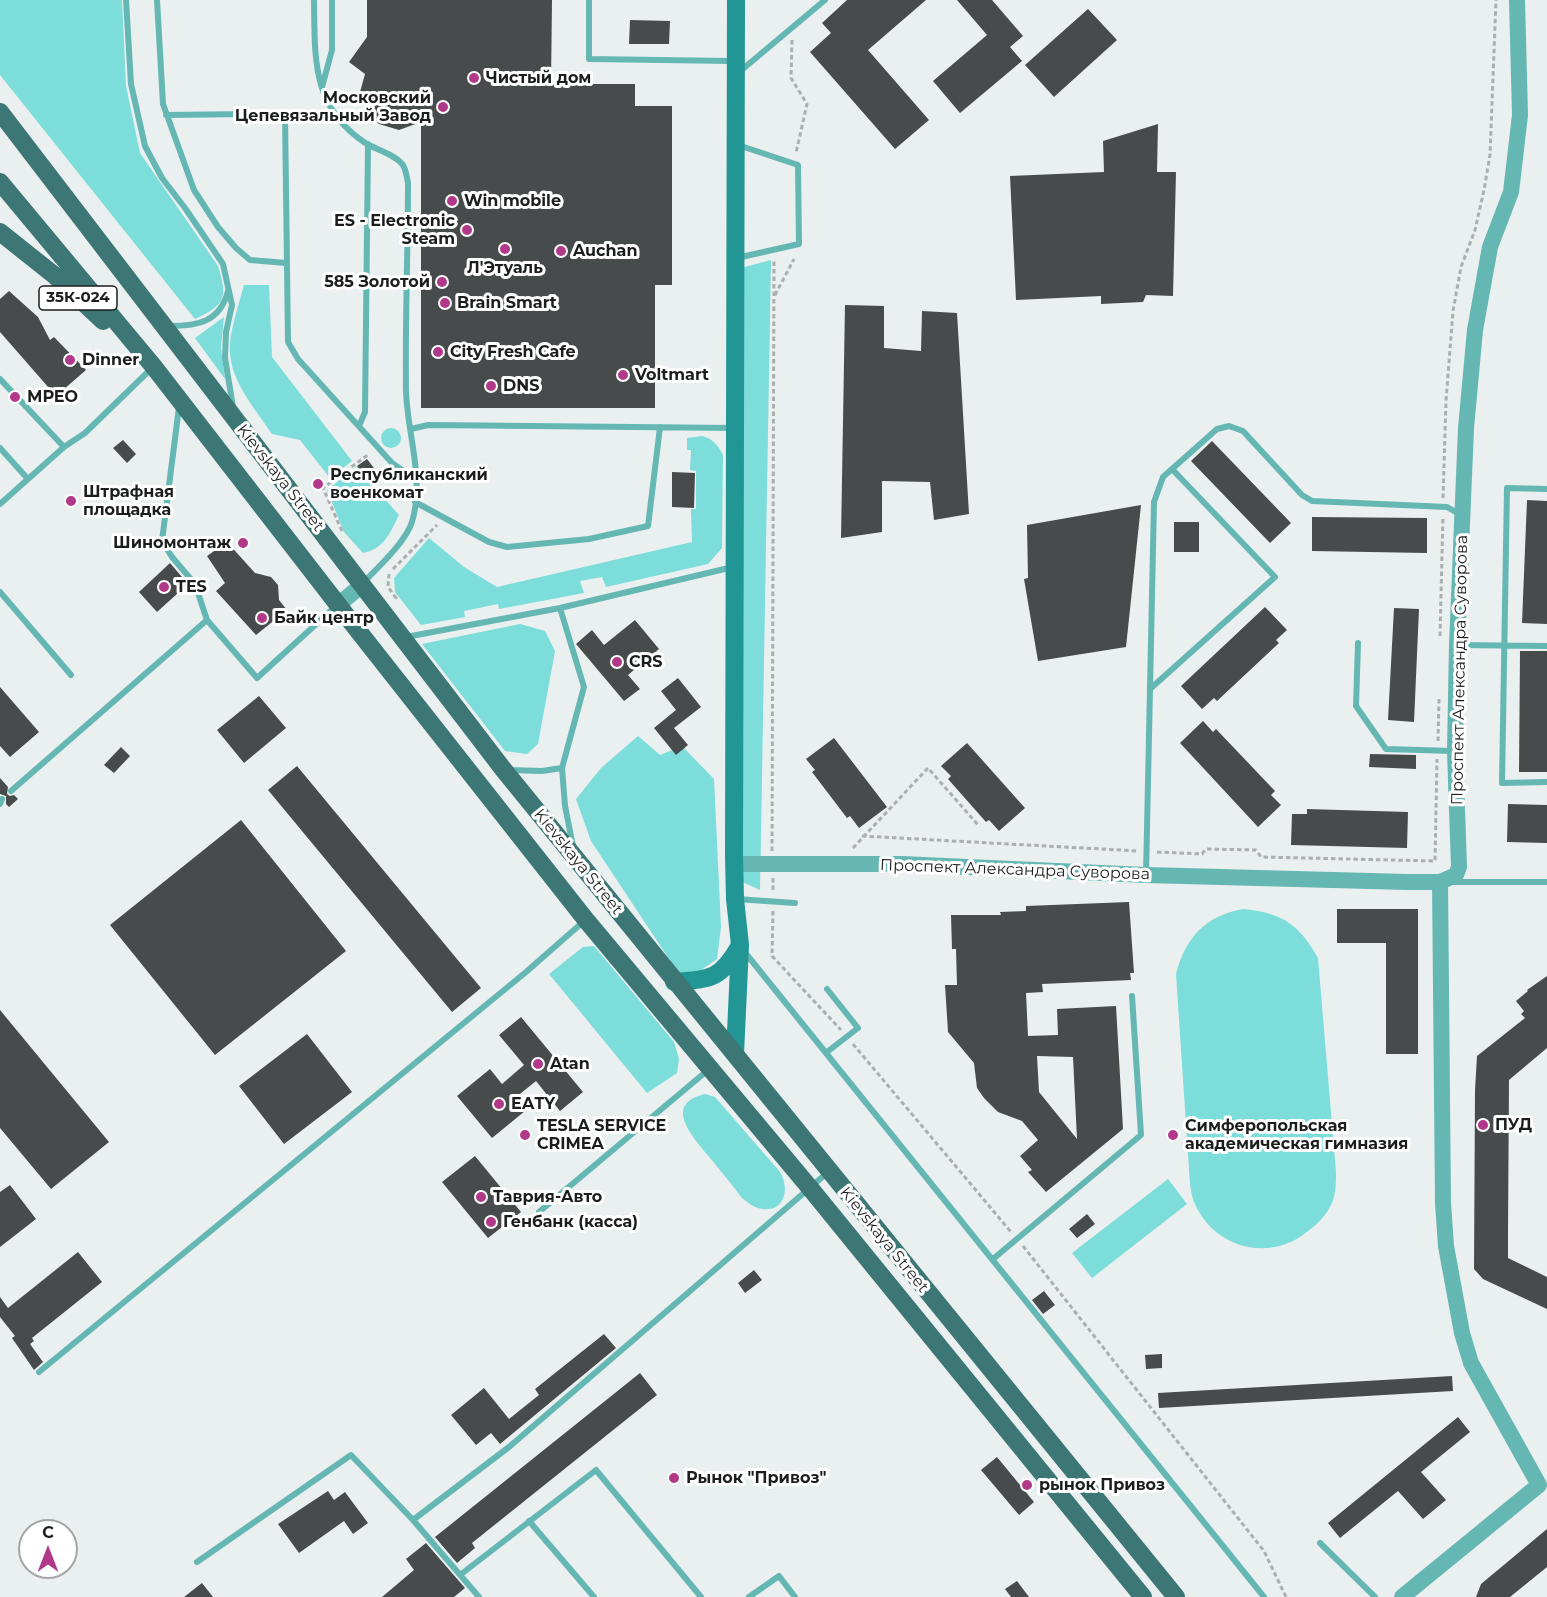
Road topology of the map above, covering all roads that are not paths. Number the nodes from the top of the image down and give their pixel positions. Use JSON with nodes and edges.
{"nodes":[{"id":1,"x":126,"y":0,"type":"edge"},
{"id":2,"x":157,"y":0,"type":"edge"},
{"id":3,"x":314,"y":0,"type":"edge"},
{"id":4,"x":332,"y":0,"type":"edge"},
{"id":5,"x":588,"y":0,"type":"edge"},
{"id":6,"x":736,"y":0,"type":"edge"},
{"id":7,"x":825,"y":0,"type":"edge"},
{"id":8,"x":1517,"y":0,"type":"edge"},
{"id":9,"x":736,"y":68,"type":"junction"},
{"id":10,"x":322,"y":87,"type":"junction"},
{"id":11,"x":0,"y":112,"type":"edge"},
{"id":12,"x":333,"y":113,"type":"junction"},
{"id":13,"x":285,"y":114,"type":"junction"},
{"id":14,"x":166,"y":115,"type":"junction"},
{"id":15,"x":368,"y":144,"type":"junction"},
{"id":16,"x":735,"y":144,"type":"junction"},
{"id":17,"x":0,"y":182,"type":"edge"},
{"id":18,"x":6,"y":239,"type":"edge"},
{"id":19,"x":736,"y":258,"type":"junction"},
{"id":20,"x":286,"y":263,"type":"junction"},
{"id":21,"x":229,"y":287,"type":"junction"},
{"id":22,"x":165,"y":327,"type":"junction"},
{"id":23,"x":154,"y":367,"type":"junction"},
{"id":24,"x":0,"y":379,"type":"edge"},
{"id":25,"x":180,"y":401,"type":"junction"},
{"id":26,"x":235,"y":420,"type":"junction"},
{"id":27,"x":359,"y":426,"type":"junction"},
{"id":28,"x":660,"y":427,"type":"junction"},
{"id":29,"x":735,"y":428,"type":"junction"},
{"id":30,"x":411,"y":429,"type":"junction"},
{"id":31,"x":85,"y":433,"type":"junction"},
{"id":32,"x":90,"y":440,"type":"dead end"},
{"id":33,"x":64,"y":447,"type":"junction"},
{"id":34,"x":0,"y":448,"type":"edge"},
{"id":35,"x":1173,"y":469,"type":"junction"},
{"id":36,"x":27,"y":478,"type":"junction"},
{"id":37,"x":415,"y":479,"type":"junction"},
{"id":38,"x":1547,"y":489,"type":"edge"},
{"id":39,"x":415,"y":502,"type":"junction"},
{"id":40,"x":0,"y":504,"type":"edge"},
{"id":41,"x":1464,"y":517,"type":"junction"},
{"id":42,"x":734,"y":567,"type":"junction"},
{"id":43,"x":362,"y":585,"type":"junction"},
{"id":44,"x":0,"y":592,"type":"edge"},
{"id":45,"x":338,"y":605,"type":"junction"},
{"id":46,"x":560,"y":608,"type":"junction"},
{"id":47,"x":207,"y":620,"type":"junction"},
{"id":48,"x":401,"y":638,"type":"junction"},
{"id":49,"x":1358,"y":643,"type":"dead end"},
{"id":50,"x":1457,"y":645,"type":"junction"},
{"id":51,"x":1503,"y":646,"type":"junction"},
{"id":52,"x":1547,"y":646,"type":"edge"},
{"id":53,"x":71,"y":675,"type":"dead end"},
{"id":54,"x":1150,"y":689,"type":"junction"},
{"id":55,"x":1455,"y":752,"type":"junction"},
{"id":56,"x":562,"y":768,"type":"junction"},
{"id":57,"x":502,"y":769,"type":"junction"},
{"id":58,"x":1547,"y":782,"type":"edge"},
{"id":59,"x":11,"y":791,"type":"dead end"},
{"id":60,"x":576,"y":860,"type":"junction"},
{"id":61,"x":734,"y":864,"type":"junction"},
{"id":62,"x":1146,"y":875,"type":"junction"},
{"id":63,"x":1440,"y":882,"type":"junction"},
{"id":64,"x":1547,"y":882,"type":"edge"},
{"id":65,"x":735,"y":899,"type":"junction"},
{"id":66,"x":795,"y":903,"type":"dead end"},
{"id":67,"x":586,"y":920,"type":"junction"},
{"id":68,"x":740,"y":945,"type":"junction"},
{"id":69,"x":674,"y":982,"type":"junction"},
{"id":70,"x":827,"y":989,"type":"dead end"},
{"id":71,"x":1132,"y":996,"type":"dead end"},
{"id":72,"x":827,"y":1052,"type":"junction"},
{"id":73,"x":735,"y":1054,"type":"junction"},
{"id":74,"x":710,"y":1068,"type":"junction"},
{"id":75,"x":828,"y":1172,"type":"junction"},
{"id":76,"x":810,"y":1188,"type":"junction"},
{"id":77,"x":538,"y":1212,"type":"dead end"},
{"id":78,"x":993,"y":1260,"type":"junction"},
{"id":79,"x":39,"y":1372,"type":"dead end"},
{"id":80,"x":413,"y":1520,"type":"junction"},
{"id":81,"x":529,"y":1521,"type":"junction"},
{"id":82,"x":1320,"y":1543,"type":"dead end"},
{"id":83,"x":197,"y":1562,"type":"dead end"},
{"id":84,"x":460,"y":1575,"type":"junction"},
{"id":85,"x":478,"y":1597,"type":"edge"},
{"id":86,"x":594,"y":1597,"type":"edge"},
{"id":87,"x":701,"y":1597,"type":"edge"},
{"id":88,"x":749,"y":1597,"type":"edge"},
{"id":89,"x":795,"y":1597,"type":"edge"},
{"id":90,"x":1143,"y":1597,"type":"edge"},
{"id":91,"x":1176,"y":1597,"type":"edge"},
{"id":92,"x":1264,"y":1597,"type":"edge"},
{"id":93,"x":1375,"y":1597,"type":"edge"},
{"id":94,"x":1402,"y":1597,"type":"edge"}],
"edges":[{"from":1,"to":21,"type":"lane"},
{"from":2,"to":14,"type":"lane"},
{"from":3,"to":10,"type":"lane"},
{"from":4,"to":10,"type":"lane"},
{"from":5,"to":9,"type":"lane"},
{"from":6,"to":9,"type":"main road"},
{"from":7,"to":9,"type":"lane"},
{"from":8,"to":41,"type":"street","name":"Проспект Александра Суворова"},
{"from":9,"to":16,"type":"main road"},
{"from":10,"to":12,"type":"lane"},
{"from":11,"to":22,"type":"main road","name":"Kievskaya Street"},
{"from":12,"to":13,"type":"lane"},
{"from":12,"to":15,"type":"lane"},
{"from":13,"to":14,"type":"lane"},
{"from":13,"to":20,"type":"lane"},
{"from":14,"to":20,"type":"lane"},
{"from":15,"to":27,"type":"lane"},
{"from":15,"to":30,"type":"lane"},
{"from":16,"to":19,"type":"main road"},
{"from":16,"to":19,"type":"lane"},
{"from":17,"to":23,"type":"main road","name":"Kievskaya Street"},
{"from":18,"to":23,"type":"main road","number":"35К-024"},
{"from":19,"to":29,"type":"main road"},
{"from":20,"to":27,"type":"lane"},
{"from":21,"to":22,"type":"lane"},
{"from":21,"to":26,"type":"lane"},
{"from":22,"to":26,"type":"main road","name":"Kievskaya Street"},
{"from":23,"to":25,"type":"main road","name":"Kievskaya Street"},
{"from":23,"to":31,"type":"lane"},
{"from":24,"to":33,"type":"lane"},
{"from":25,"to":45,"type":"main road","name":"Kievskaya Street"},
{"from":25,"to":47,"type":"lane"},
{"from":26,"to":43,"type":"main road","name":"Kievskaya Street"},
{"from":27,"to":37,"type":"lane"},
{"from":28,"to":29,"type":"lane"},
{"from":28,"to":30,"type":"lane"},
{"from":28,"to":39,"type":"lane"},
{"from":29,"to":42,"type":"main road"},
{"from":30,"to":37,"type":"lane"},
{"from":31,"to":32,"type":"lane"},
{"from":31,"to":33,"type":"lane"},
{"from":33,"to":36,"type":"lane"},
{"from":34,"to":36,"type":"lane"},
{"from":35,"to":41,"type":"lane"},
{"from":35,"to":54,"type":"lane"},
{"from":35,"to":54,"type":"lane"},
{"from":36,"to":40,"type":"lane"},
{"from":37,"to":39,"type":"lane"},
{"from":38,"to":51,"type":"lane"},
{"from":39,"to":43,"type":"lane"},
{"from":41,"to":50,"type":"street","name":"Проспект Александра Суворова"},
{"from":42,"to":46,"type":"lane"},
{"from":42,"to":61,"type":"main road"},
{"from":43,"to":45,"type":"street"},
{"from":43,"to":48,"type":"main road","name":"Kievskaya Street"},
{"from":44,"to":53,"type":"lane"},
{"from":45,"to":47,"type":"lane"},
{"from":45,"to":67,"type":"main road","name":"Kievskaya Street"},
{"from":46,"to":48,"type":"lane"},
{"from":46,"to":56,"type":"lane"},
{"from":47,"to":59,"type":"lane"},
{"from":48,"to":57,"type":"main road","name":"Kievskaya Street"},
{"from":49,"to":55,"type":"lane"},
{"from":50,"to":51,"type":"lane"},
{"from":50,"to":55,"type":"street","name":"Проспект Александра Суворова"},
{"from":51,"to":52,"type":"lane"},
{"from":51,"to":58,"type":"lane"},
{"from":54,"to":62,"type":"lane"},
{"from":55,"to":63,"type":"street","name":"Проспект Александра Суворова"},
{"from":56,"to":57,"type":"lane"},
{"from":56,"to":60,"type":"lane"},
{"from":57,"to":60,"type":"main road","name":"Kievskaya Street"},
{"from":60,"to":69,"type":"main road","name":"Kievskaya Street"},
{"from":61,"to":62,"type":"street","name":"Проспект Александра Суворова"},
{"from":61,"to":65,"type":"main road"},
{"from":62,"to":63,"type":"street","name":"Проспект Александра Суворова"},
{"from":63,"to":64,"type":"lane"},
{"from":63,"to":94,"type":"street"},
{"from":65,"to":66,"type":"lane"},
{"from":65,"to":68,"type":"main road"},
{"from":67,"to":74,"type":"main road","name":"Kievskaya Street"},
{"from":67,"to":79,"type":"lane"},
{"from":68,"to":69,"type":"main road"},
{"from":68,"to":72,"type":"lane"},
{"from":68,"to":73,"type":"main road"},
{"from":69,"to":73,"type":"main road","name":"Kievskaya Street"},
{"from":70,"to":72,"type":"lane"},
{"from":71,"to":78,"type":"lane"},
{"from":72,"to":78,"type":"lane"},
{"from":73,"to":75,"type":"main road","name":"Kievskaya Street"},
{"from":74,"to":76,"type":"main road","name":"Kievskaya Street"},
{"from":74,"to":77,"type":"lane"},
{"from":75,"to":76,"type":"lane"},
{"from":75,"to":91,"type":"main road","name":"Kievskaya Street"},
{"from":76,"to":80,"type":"lane"},
{"from":76,"to":90,"type":"main road","name":"Kievskaya Street"},
{"from":78,"to":92,"type":"lane"},
{"from":80,"to":83,"type":"lane"},
{"from":80,"to":84,"type":"lane"},
{"from":81,"to":84,"type":"lane"},
{"from":81,"to":86,"type":"lane"},
{"from":81,"to":87,"type":"lane"},
{"from":82,"to":93,"type":"lane"},
{"from":84,"to":85,"type":"lane"},
{"from":88,"to":89,"type":"lane"}]}
